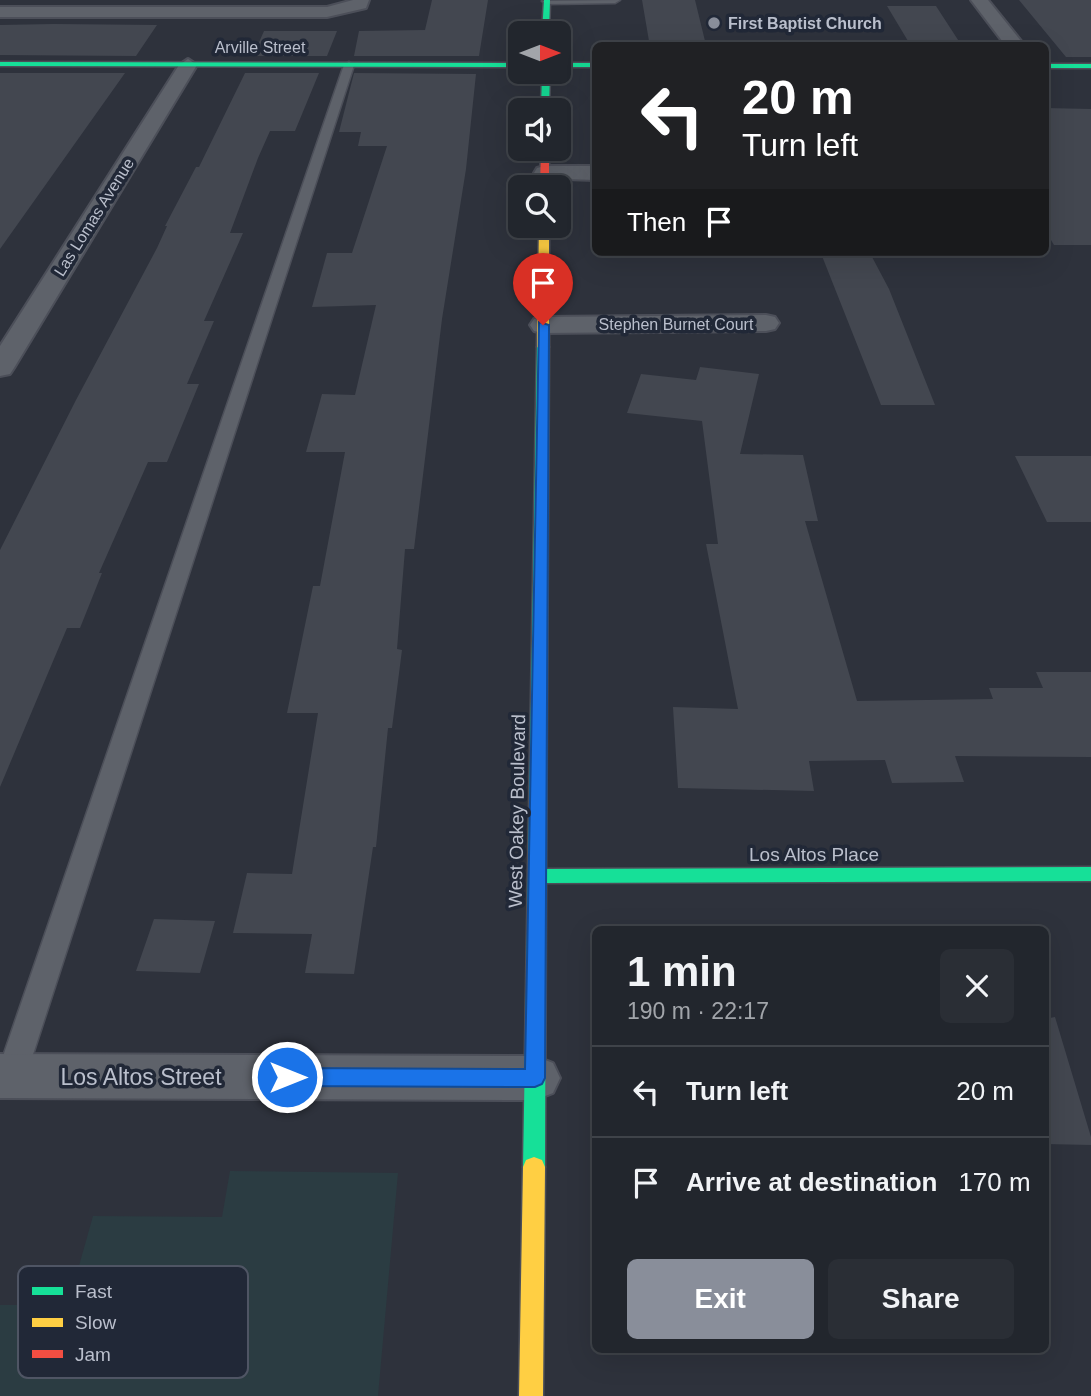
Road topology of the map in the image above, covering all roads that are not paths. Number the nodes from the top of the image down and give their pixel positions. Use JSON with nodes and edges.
{"nodes":[{"id":1,"x":615,"y":0,"type":"edge"},
{"id":2,"x":979,"y":0,"type":"edge"},
{"id":3,"x":547,"y":1,"type":"edge"},
{"id":4,"x":354,"y":5,"type":"edge"},
{"id":5,"x":104,"y":6,"type":"edge"},
{"id":6,"x":0,"y":12,"type":"edge"},
{"id":7,"x":546,"y":21,"type":"edge"},
{"id":8,"x":1013,"y":42,"type":"edge"},
{"id":9,"x":0,"y":65,"type":"edge"},
{"id":10,"x":188,"y":65,"type":"junction"},
{"id":11,"x":349,"y":65,"type":"junction"},
{"id":12,"x":508,"y":65,"type":"edge"},
{"id":13,"x":571,"y":65,"type":"edge"},
{"id":14,"x":592,"y":65,"type":"edge"},
{"id":15,"x":1049,"y":66,"type":"edge"},
{"id":16,"x":1091,"y":66,"type":"edge"},
{"id":17,"x":592,"y":173,"type":"edge"},
{"id":18,"x":571,"y":176,"type":"edge"},
{"id":19,"x":544,"y":238,"type":"edge"},
{"id":20,"x":766,"y":323,"type":"dead end"},
{"id":21,"x":543,"y":325,"type":"junction"},
{"id":22,"x":0,"y":368,"type":"edge"},
{"id":23,"x":1091,"y":874,"type":"edge"},
{"id":24,"x":537,"y":876,"type":"junction"},
{"id":25,"x":6,"y":1076,"type":"edge"},
{"id":26,"x":535,"y":1078,"type":"junction"},
{"id":27,"x":531,"y":1396,"type":"edge"}],
"edges":[{"from":1,"to":3,"type":"lane"},
{"from":2,"to":8,"type":"street"},
{"from":3,"to":7,"type":"main road"},
{"from":4,"to":5,"type":"street"},
{"from":5,"to":6,"type":"street"},
{"from":9,"to":10,"type":"main road","name":"Arville Street"},
{"from":10,"to":11,"type":"main road","name":"Arville Street"},
{"from":10,"to":22,"type":"street","name":"Las Lomas Avenue"},
{"from":11,"to":12,"type":"main road","name":"Arville Street"},
{"from":11,"to":25,"type":"lane"},
{"from":13,"to":14,"type":"main road"},
{"from":15,"to":16,"type":"main road"},
{"from":17,"to":18,"type":"street"},
{"from":19,"to":21,"type":"main road","name":"West Oakey Boulevard"},
{"from":20,"to":21,"type":"street","name":"Stephen Burnet Court"},
{"from":21,"to":24,"type":"main road","name":"West Oakey Boulevard"},
{"from":23,"to":24,"type":"main road","name":"Los Altos Place"},
{"from":24,"to":26,"type":"main road","name":"West Oakey Boulevard"},
{"from":25,"to":26,"type":"street","name":"Los Altos Street"},
{"from":26,"to":27,"type":"main road","name":"West Oakey Boulevard"}]}
